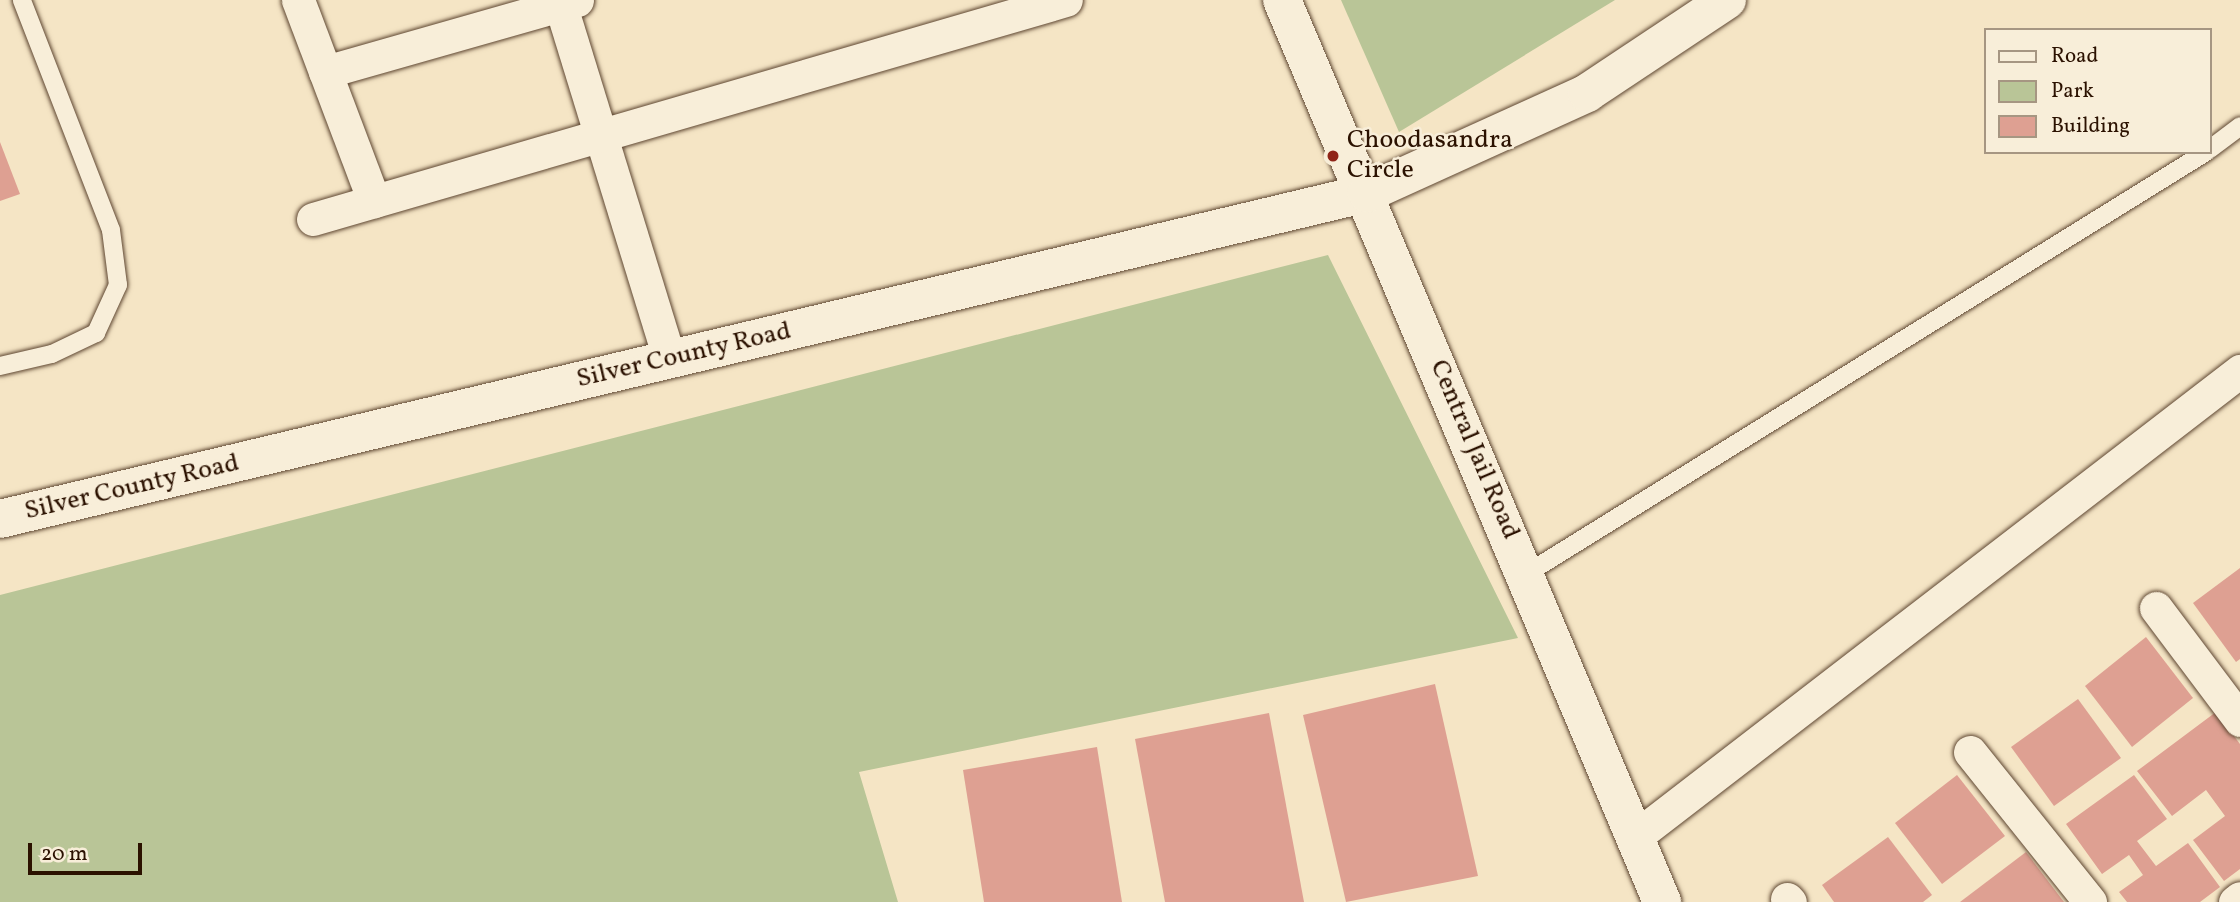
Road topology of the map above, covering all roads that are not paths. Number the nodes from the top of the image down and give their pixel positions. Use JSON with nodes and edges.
{"nodes":[{"id":1,"x":22,"y":0,"type":"edge"},
{"id":2,"x":298,"y":0,"type":"edge"},
{"id":3,"x":1066,"y":0,"type":"edge"},
{"id":4,"x":1282,"y":0,"type":"edge"},
{"id":5,"x":1727,"y":0,"type":"edge"},
{"id":6,"x":566,"y":2,"type":"edge"},
{"id":7,"x":1005,"y":8,"type":"edge"},
{"id":8,"x":325,"y":72,"type":"junction"},
{"id":9,"x":2240,"y":126,"type":"edge"},
{"id":10,"x":601,"y":135,"type":"junction"},
{"id":11,"x":2212,"y":148,"type":"edge"},
{"id":12,"x":2203,"y":154,"type":"edge"},
{"id":13,"x":1367,"y":193,"type":"junction"},
{"id":14,"x":374,"y":201,"type":"junction"},
{"id":15,"x":313,"y":219,"type":"dead end"},
{"id":16,"x":670,"y":360,"type":"junction"},
{"id":17,"x":0,"y":366,"type":"edge"},
{"id":18,"x":2240,"y":370,"type":"edge"},
{"id":19,"x":0,"y":519,"type":"edge"},
{"id":20,"x":1525,"y":574,"type":"junction"},
{"id":21,"x":2156,"y":608,"type":"dead end"},
{"id":22,"x":2240,"y":720,"type":"edge"},
{"id":23,"x":1970,"y":752,"type":"dead end"},
{"id":24,"x":1635,"y":838,"type":"junction"},
{"id":25,"x":2240,"y":898,"type":"edge"},
{"id":26,"x":1662,"y":902,"type":"edge"},
{"id":27,"x":2090,"y":902,"type":"edge"},
{"id":28,"x":2235,"y":902,"type":"edge"}],
"edges":[{"from":1,"to":17,"type":"lane"},
{"from":2,"to":8,"type":"street"},
{"from":3,"to":7,"type":"street"},
{"from":4,"to":13,"type":"street","name":"Central Jail Road"},
{"from":5,"to":13,"type":"street","name":"Silver County Road"},
{"from":6,"to":8,"type":"street"},
{"from":6,"to":10,"type":"street"},
{"from":7,"to":10,"type":"street"},
{"from":8,"to":14,"type":"street"},
{"from":9,"to":11,"type":"lane"},
{"from":10,"to":14,"type":"street"},
{"from":10,"to":16,"type":"street"},
{"from":12,"to":20,"type":"lane"},
{"from":13,"to":16,"type":"street","name":"Silver County Road"},
{"from":13,"to":20,"type":"street","name":"Central Jail Road"},
{"from":14,"to":15,"type":"street"},
{"from":16,"to":19,"type":"street","name":"Silver County Road"},
{"from":18,"to":24,"type":"street"},
{"from":20,"to":24,"type":"street","name":"Central Jail Road"},
{"from":21,"to":22,"type":"street"},
{"from":23,"to":27,"type":"street"},
{"from":24,"to":26,"type":"street","name":"Central Jail Road"},
{"from":25,"to":28,"type":"street"}]}
